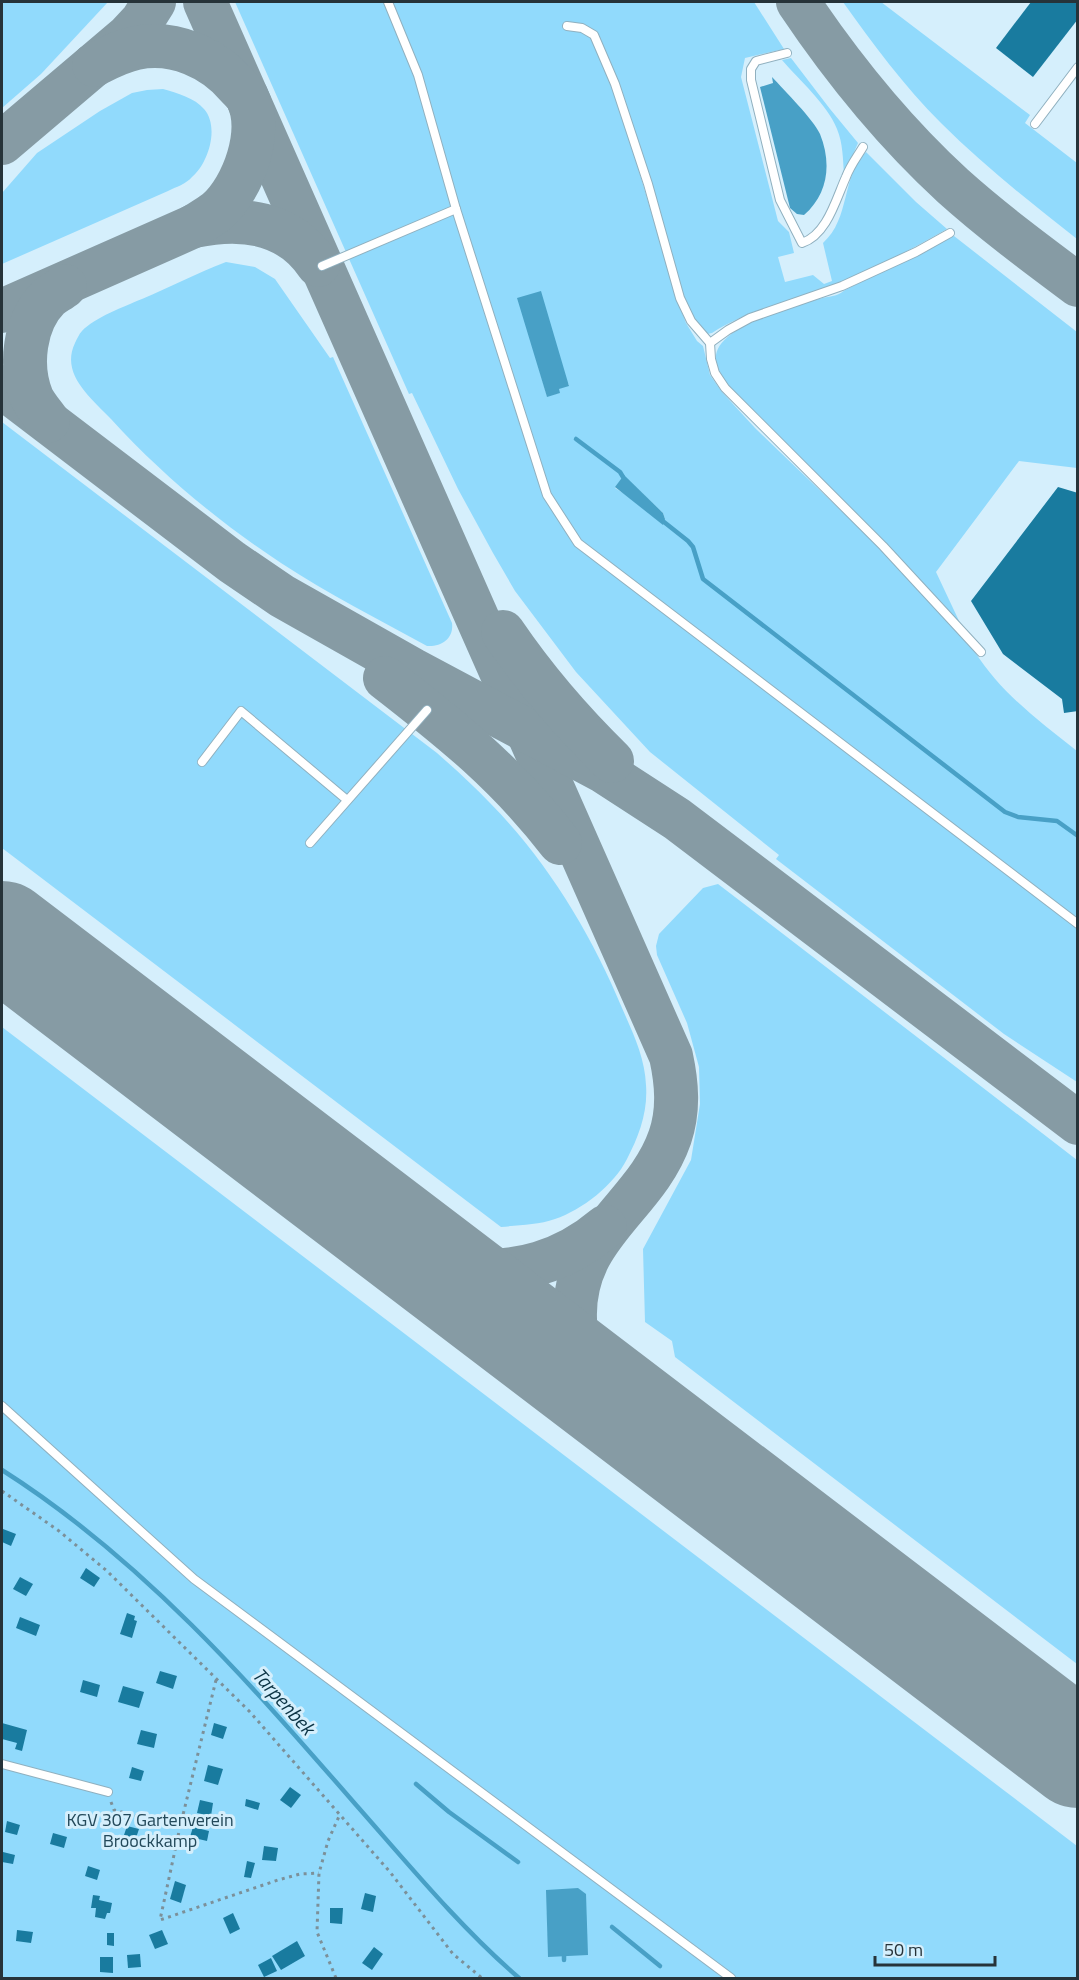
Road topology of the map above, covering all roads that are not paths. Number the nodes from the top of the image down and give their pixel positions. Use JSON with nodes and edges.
{"nodes":[{"id":1,"x":388,"y":2,"type":"edge"},
{"id":2,"x":567,"y":27,"type":"dead end"},
{"id":3,"x":787,"y":53,"type":"dead end"},
{"id":4,"x":1077,"y":67,"type":"edge"},
{"id":5,"x":1035,"y":124,"type":"dead end"},
{"id":6,"x":863,"y":147,"type":"dead end"},
{"id":7,"x":456,"y":209,"type":"junction"},
{"id":8,"x":950,"y":232,"type":"dead end"},
{"id":9,"x":322,"y":266,"type":"dead end"},
{"id":10,"x":710,"y":343,"type":"junction"},
{"id":11,"x":981,"y":652,"type":"dead end"},
{"id":12,"x":427,"y":710,"type":"dead end"},
{"id":13,"x":202,"y":762,"type":"dead end"},
{"id":14,"x":347,"y":800,"type":"junction"},
{"id":15,"x":310,"y":843,"type":"dead end"},
{"id":16,"x":1077,"y":924,"type":"edge"},
{"id":17,"x":2,"y":1406,"type":"edge"},
{"id":18,"x":2,"y":1764,"type":"edge"},
{"id":19,"x":108,"y":1792,"type":"road end"},
{"id":20,"x":731,"y":1978,"type":"edge"}],
"edges":[{"from":1,"to":7,"type":"lane"},
{"from":2,"to":10,"type":"lane"},
{"from":3,"to":6,"type":"lane"},
{"from":4,"to":5,"type":"lane"},
{"from":7,"to":9,"type":"lane"},
{"from":7,"to":16,"type":"lane"},
{"from":8,"to":10,"type":"lane"},
{"from":10,"to":11,"type":"lane"},
{"from":12,"to":14,"type":"lane"},
{"from":13,"to":14,"type":"lane"},
{"from":14,"to":15,"type":"lane"},
{"from":17,"to":20,"type":"lane"},
{"from":18,"to":19,"type":"lane"}]}
